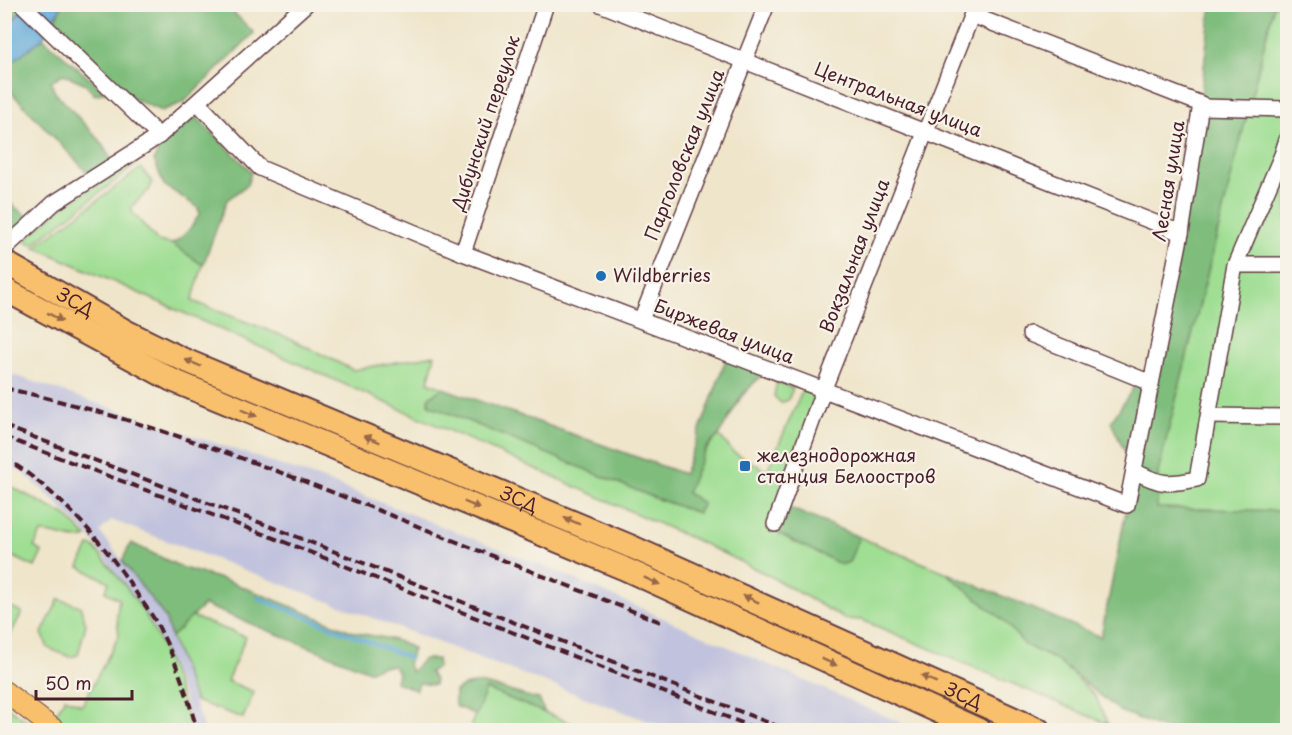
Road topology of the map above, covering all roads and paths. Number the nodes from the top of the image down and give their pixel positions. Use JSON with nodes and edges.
{"nodes":[{"id":1,"x":22,"y":4,"type":"edge"},
{"id":2,"x":306,"y":4,"type":"edge"},
{"id":3,"x":546,"y":4,"type":"edge"},
{"id":4,"x":600,"y":4,"type":"edge"},
{"id":5,"x":767,"y":4,"type":"edge"},
{"id":6,"x":974,"y":10,"type":"edge"},
{"id":7,"x":744,"y":61,"type":"junction"},
{"id":8,"x":198,"y":103,"type":"junction"},
{"id":9,"x":1200,"y":107,"type":"junction"},
{"id":10,"x":1287,"y":109,"type":"edge"},
{"id":11,"x":924,"y":131,"type":"junction"},
{"id":12,"x":159,"y":136,"type":"junction"},
{"id":13,"x":1287,"y":136,"type":"edge"},
{"id":14,"x":1181,"y":233,"type":"junction"},
{"id":15,"x":4,"y":249,"type":"edge"},
{"id":16,"x":463,"y":253,"type":"junction"},
{"id":17,"x":4,"y":262,"type":"edge"},
{"id":18,"x":1235,"y":265,"type":"junction"},
{"id":19,"x":1287,"y":265,"type":"edge"},
{"id":20,"x":4,"y":289,"type":"edge"},
{"id":21,"x":641,"y":320,"type":"junction"},
{"id":22,"x":1030,"y":334,"type":"dead end"},
{"id":23,"x":1151,"y":383,"type":"junction"},
{"id":24,"x":823,"y":391,"type":"junction"},
{"id":25,"x":1209,"y":416,"type":"junction"},
{"id":26,"x":1287,"y":417,"type":"edge"},
{"id":27,"x":1134,"y":471,"type":"junction"},
{"id":28,"x":1126,"y":505,"type":"joint"},
{"id":29,"x":775,"y":524,"type":"dead end"},
{"id":30,"x":4,"y":691,"type":"edge"},
{"id":31,"x":55,"y":730,"type":"edge"},
{"id":32,"x":979,"y":730,"type":"edge"},
{"id":33,"x":1039,"y":730,"type":"edge"}],
"edges":[{"from":1,"to":12,"type":"street"},
{"from":2,"to":8,"type":"street"},
{"from":3,"to":16,"type":"street","name":"Дибунский переулок"},
{"from":4,"to":7,"type":"street","name":"Центральная улица"},
{"from":5,"to":7,"type":"street","name":"Парголовская улица"},
{"from":6,"to":9,"type":"street","name":"Лесная улица"},
{"from":6,"to":11,"type":"street","name":"Вокзальная улица"},
{"from":7,"to":11,"type":"street","name":"Центральная улица"},
{"from":7,"to":21,"type":"street","name":"Парголовская улица"},
{"from":8,"to":12,"type":"street"},
{"from":8,"to":16,"type":"street","name":"Биржевая улица"},
{"from":9,"to":10,"type":"street"},
{"from":9,"to":14,"type":"street","name":"Лесная улица"},
{"from":11,"to":14,"type":"street","name":"Центральная улица"},
{"from":11,"to":24,"type":"street","name":"Вокзальная улица"},
{"from":12,"to":15,"type":"street"},
{"from":13,"to":18,"type":"street"},
{"from":14,"to":23,"type":"street","name":"Лесная улица"},
{"from":16,"to":21,"type":"street","name":"Биржевая улица"},
{"from":33,"to":17,"type":"highway","name":"ЗСД","one_way":true},
{"from":18,"to":19,"type":"street"},
{"from":18,"to":25,"type":"street"},
{"from":20,"to":32,"type":"highway","name":"ЗСД","one_way":true},
{"from":21,"to":24,"type":"street","name":"Биржевая улица"},
{"from":22,"to":23,"type":"street"},
{"from":23,"to":27,"type":"street","name":"Лесная улица"},
{"from":24,"to":28,"type":"street","name":"Биржевая улица"},
{"from":24,"to":29,"type":"street","name":"Вокзальная улица"},
{"from":25,"to":26,"type":"street"},
{"from":25,"to":27,"type":"street"},
{"from":27,"to":28,"type":"street","name":"Лесная улица"},
{"from":30,"to":31,"type":"main road"}]}
